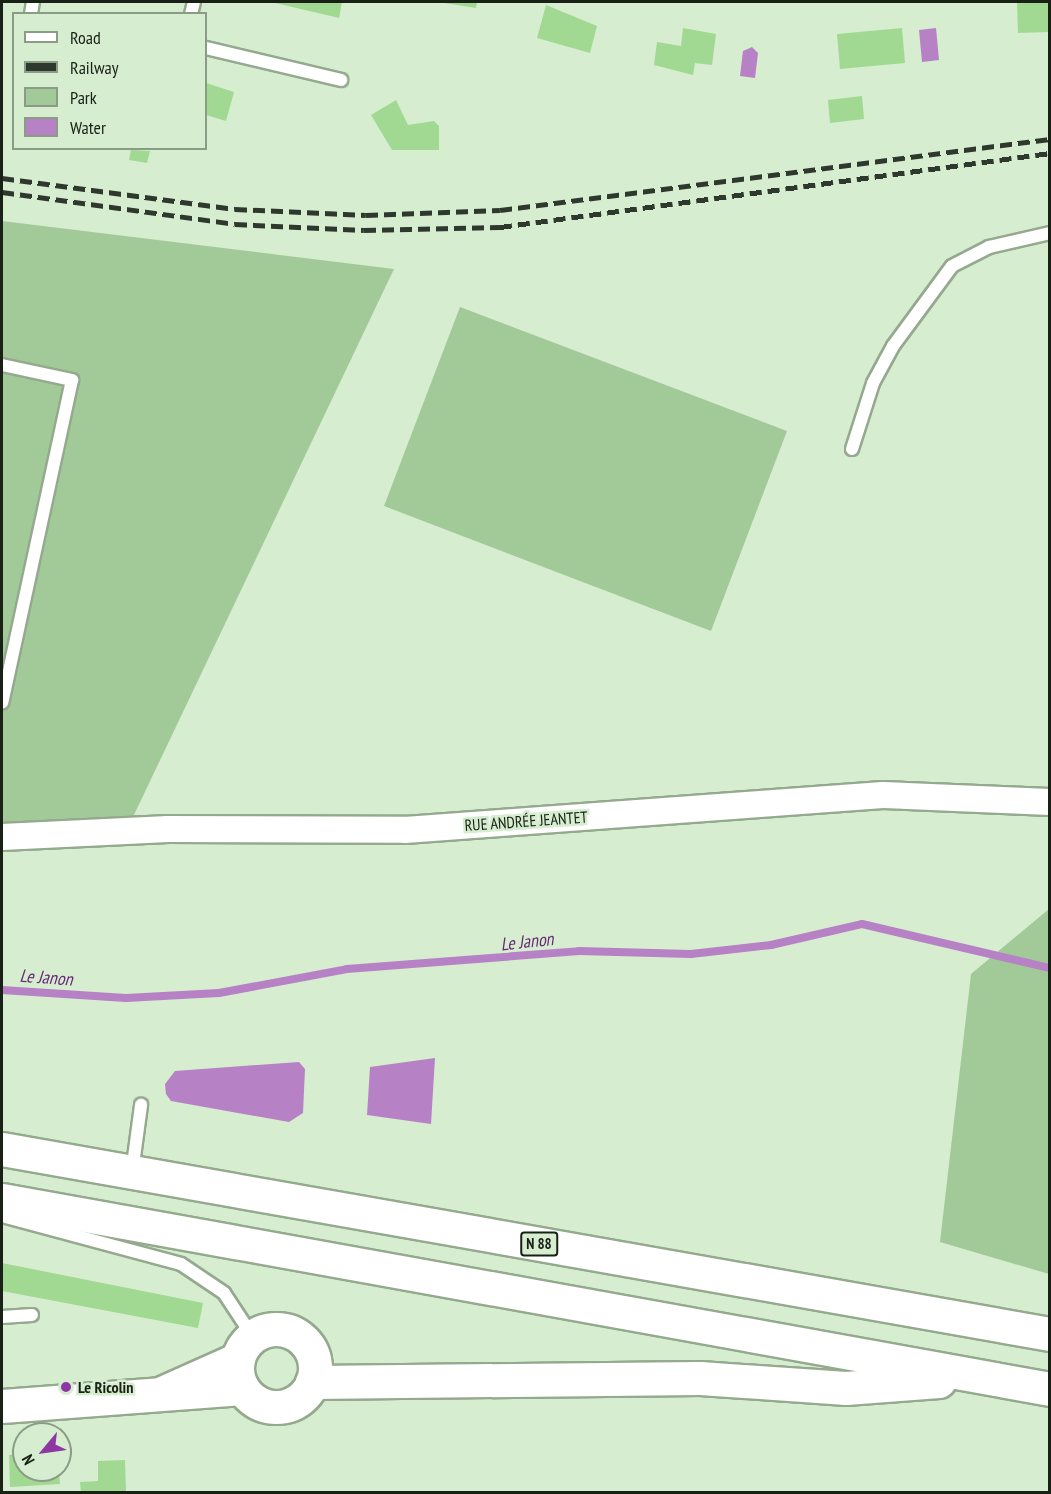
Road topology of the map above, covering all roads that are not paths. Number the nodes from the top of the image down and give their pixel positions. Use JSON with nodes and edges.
{"nodes":[{"id":1,"x":207,"y":48,"type":"edge"},
{"id":2,"x":342,"y":80,"type":"dead end"},
{"id":3,"x":1050,"y":233,"type":"edge"},
{"id":4,"x":2,"y":365,"type":"edge"},
{"id":5,"x":852,"y":449,"type":"dead end"},
{"id":6,"x":2,"y":703,"type":"edge"},
{"id":7,"x":1050,"y":802,"type":"edge"},
{"id":8,"x":2,"y":837,"type":"edge"},
{"id":9,"x":141,"y":1105,"type":"dead end"},
{"id":10,"x":2,"y":1137,"type":"edge"},
{"id":11,"x":15,"y":1152,"type":"edge"},
{"id":12,"x":132,"y":1173,"type":"junction"},
{"id":13,"x":2,"y":1200,"type":"edge"},
{"id":14,"x":2,"y":1216,"type":"edge"},
{"id":15,"x":32,"y":1315,"type":"dead end"},
{"id":16,"x":2,"y":1317,"type":"edge"},
{"id":17,"x":1050,"y":1334,"type":"edge"},
{"id":18,"x":245,"y":1361,"type":"junction"},
{"id":19,"x":986,"y":1377,"type":"junction"},
{"id":20,"x":312,"y":1382,"type":"junction"},
{"id":21,"x":1050,"y":1389,"type":"edge"},
{"id":22,"x":2,"y":1406,"type":"edge"}],
"edges":[{"from":1,"to":2,"type":"lane"},
{"from":3,"to":5,"type":"lane"},
{"from":4,"to":6,"type":"lane"},
{"from":7,"to":8,"type":"street","name":"RUE ANDRÉE JEANTET"},
{"from":9,"to":12,"type":"lane"},
{"from":10,"to":11,"type":"main road"},
{"from":11,"to":12,"type":"main road","number":"N 88"},
{"from":12,"to":17,"type":"main road","number":"N 88"},
{"from":13,"to":19,"type":"main road"},
{"from":14,"to":18,"type":"lane"},
{"from":15,"to":16,"type":"lane"},
{"from":18,"to":20,"type":"main road"},
{"from":18,"to":20,"type":"main road"},
{"from":18,"to":22,"type":"main road"},
{"from":19,"to":20,"type":"main road"},
{"from":19,"to":21,"type":"main road"}]}
